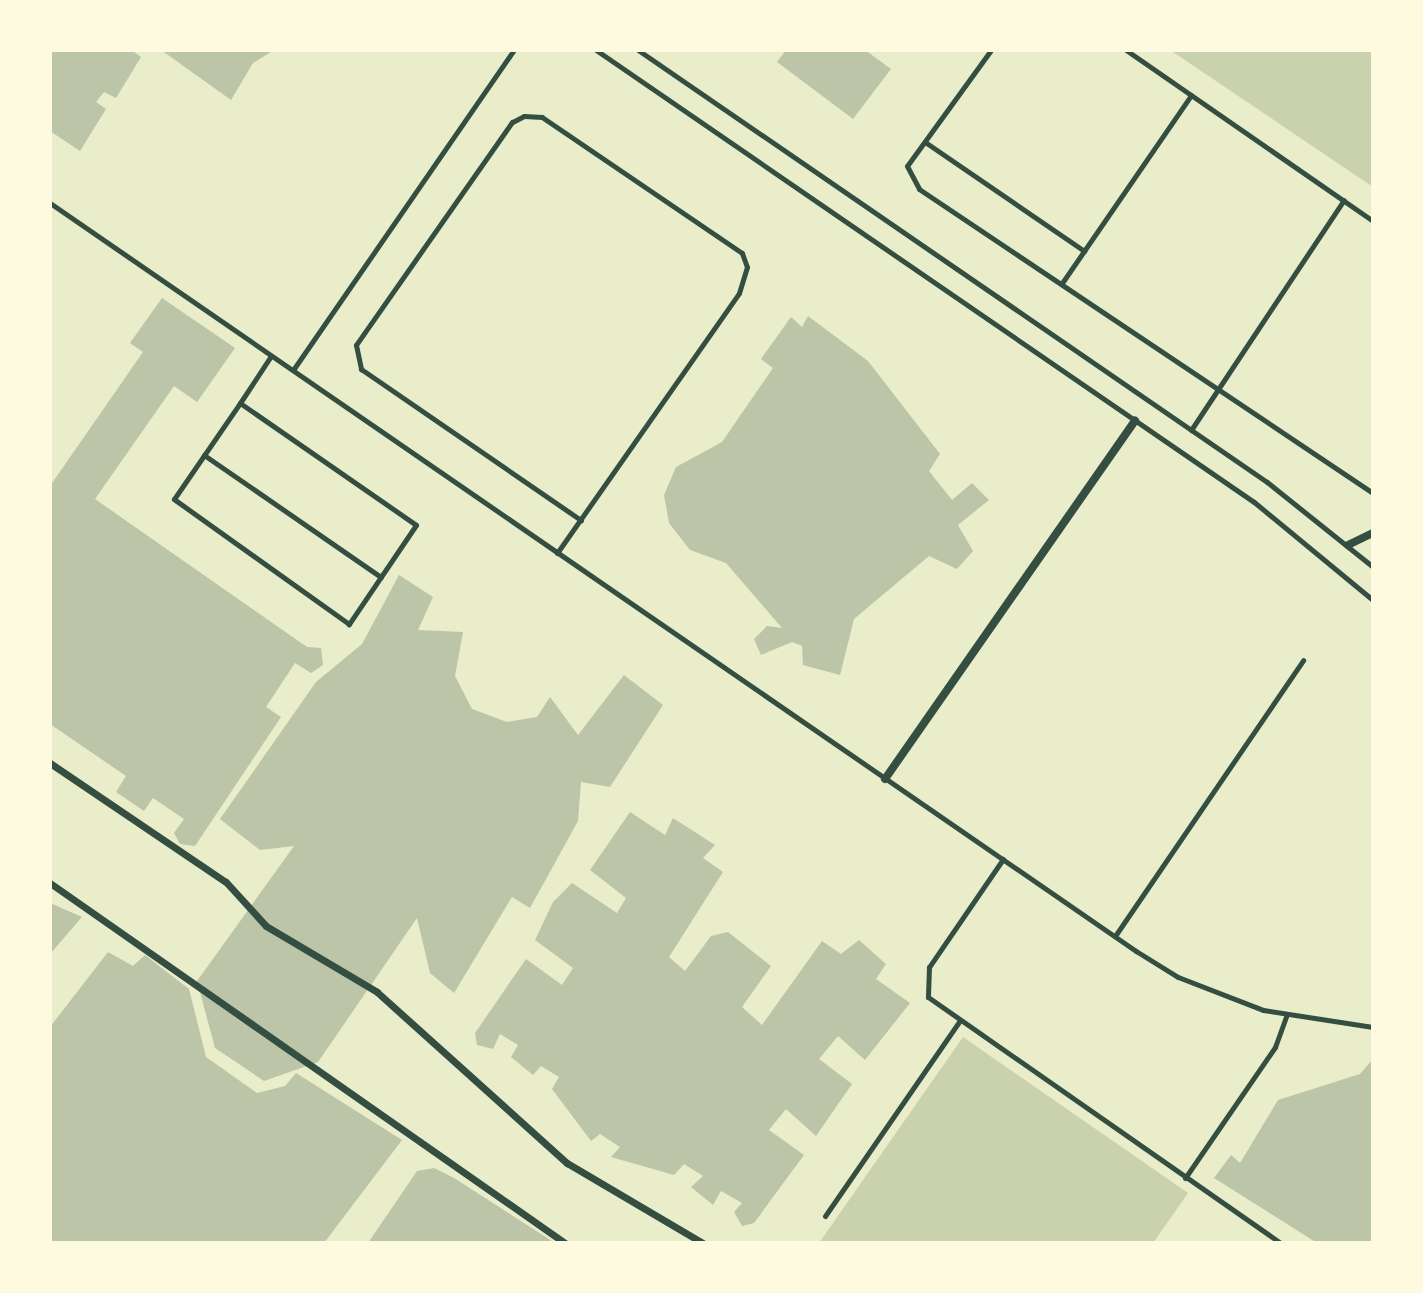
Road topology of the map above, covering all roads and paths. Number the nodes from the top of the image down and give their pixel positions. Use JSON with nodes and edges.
{"nodes":[{"id":1,"x":514,"y":50,"type":"edge"},
{"id":2,"x":596,"y":50,"type":"edge"},
{"id":3,"x":638,"y":50,"type":"edge"},
{"id":4,"x":991,"y":50,"type":"edge"},
{"id":5,"x":1126,"y":50,"type":"edge"},
{"id":6,"x":1191,"y":95,"type":"junction"},
{"id":7,"x":925,"y":142,"type":"junction"},
{"id":8,"x":1344,"y":200,"type":"junction"},
{"id":9,"x":50,"y":203,"type":"edge"},
{"id":10,"x":1373,"y":221,"type":"edge"},
{"id":11,"x":1084,"y":251,"type":"junction"},
{"id":12,"x":1062,"y":283,"type":"junction"},
{"id":13,"x":271,"y":356,"type":"junction"},
{"id":14,"x":293,"y":370,"type":"junction"},
{"id":15,"x":1220,"y":387,"type":"junction"},
{"id":16,"x":240,"y":403,"type":"junction"},
{"id":17,"x":1135,"y":421,"type":"junction"},
{"id":18,"x":1191,"y":430,"type":"junction"},
{"id":19,"x":204,"y":455,"type":"junction"},
{"id":20,"x":1373,"y":493,"type":"edge"},
{"id":21,"x":581,"y":520,"type":"junction"},
{"id":22,"x":1373,"y":533,"type":"edge"},
{"id":23,"x":1348,"y":545,"type":"junction"},
{"id":24,"x":557,"y":553,"type":"junction"},
{"id":25,"x":1373,"y":567,"type":"edge"},
{"id":26,"x":381,"y":577,"type":"junction"},
{"id":27,"x":1373,"y":600,"type":"edge"},
{"id":28,"x":1303,"y":660,"type":"dead end"},
{"id":29,"x":50,"y":763,"type":"edge"},
{"id":30,"x":885,"y":779,"type":"junction"},
{"id":31,"x":1003,"y":859,"type":"junction"},
{"id":32,"x":50,"y":883,"type":"edge"},
{"id":33,"x":1115,"y":936,"type":"junction"},
{"id":34,"x":1286,"y":1016,"type":"junction"},
{"id":35,"x":959,"y":1022,"type":"junction"},
{"id":36,"x":1373,"y":1027,"type":"edge"},
{"id":37,"x":1185,"y":1178,"type":"junction"},
{"id":38,"x":825,"y":1216,"type":"dead end"},
{"id":39,"x":565,"y":1243,"type":"edge"},
{"id":40,"x":703,"y":1243,"type":"edge"},
{"id":41,"x":1280,"y":1243,"type":"edge"}],
"edges":[{"from":1,"to":14,"type":"lane"},
{"from":2,"to":17,"type":"lane"},
{"from":3,"to":18,"type":"lane"},
{"from":4,"to":7,"type":"lane"},
{"from":5,"to":6,"type":"lane"},
{"from":6,"to":8,"type":"lane"},
{"from":6,"to":11,"type":"lane"},
{"from":7,"to":11,"type":"lane"},
{"from":7,"to":12,"type":"lane"},
{"from":8,"to":10,"type":"lane"},
{"from":8,"to":15,"type":"lane"},
{"from":9,"to":13,"type":"lane"},
{"from":11,"to":12,"type":"lane"},
{"from":12,"to":15,"type":"lane"},
{"from":13,"to":14,"type":"lane"},
{"from":13,"to":16,"type":"lane"},
{"from":14,"to":24,"type":"lane"},
{"from":15,"to":18,"type":"lane"},
{"from":15,"to":20,"type":"lane"},
{"from":16,"to":19,"type":"lane"},
{"from":16,"to":26,"type":"lane"},
{"from":17,"to":27,"type":"lane"},
{"from":17,"to":30,"type":"street"},
{"from":18,"to":23,"type":"lane"},
{"from":19,"to":26,"type":"lane"},
{"from":19,"to":26,"type":"lane"},
{"from":21,"to":21,"type":"lane"},
{"from":21,"to":24,"type":"lane"},
{"from":22,"to":23,"type":"street"},
{"from":23,"to":25,"type":"lane"},
{"from":24,"to":30,"type":"lane"},
{"from":28,"to":33,"type":"lane"},
{"from":29,"to":40,"type":"street"},
{"from":30,"to":31,"type":"lane"},
{"from":31,"to":33,"type":"lane"},
{"from":31,"to":35,"type":"lane"},
{"from":32,"to":39,"type":"street"},
{"from":33,"to":34,"type":"lane"},
{"from":34,"to":36,"type":"lane"},
{"from":34,"to":37,"type":"lane"},
{"from":35,"to":37,"type":"lane"},
{"from":35,"to":38,"type":"lane"},
{"from":37,"to":41,"type":"lane"}]}
